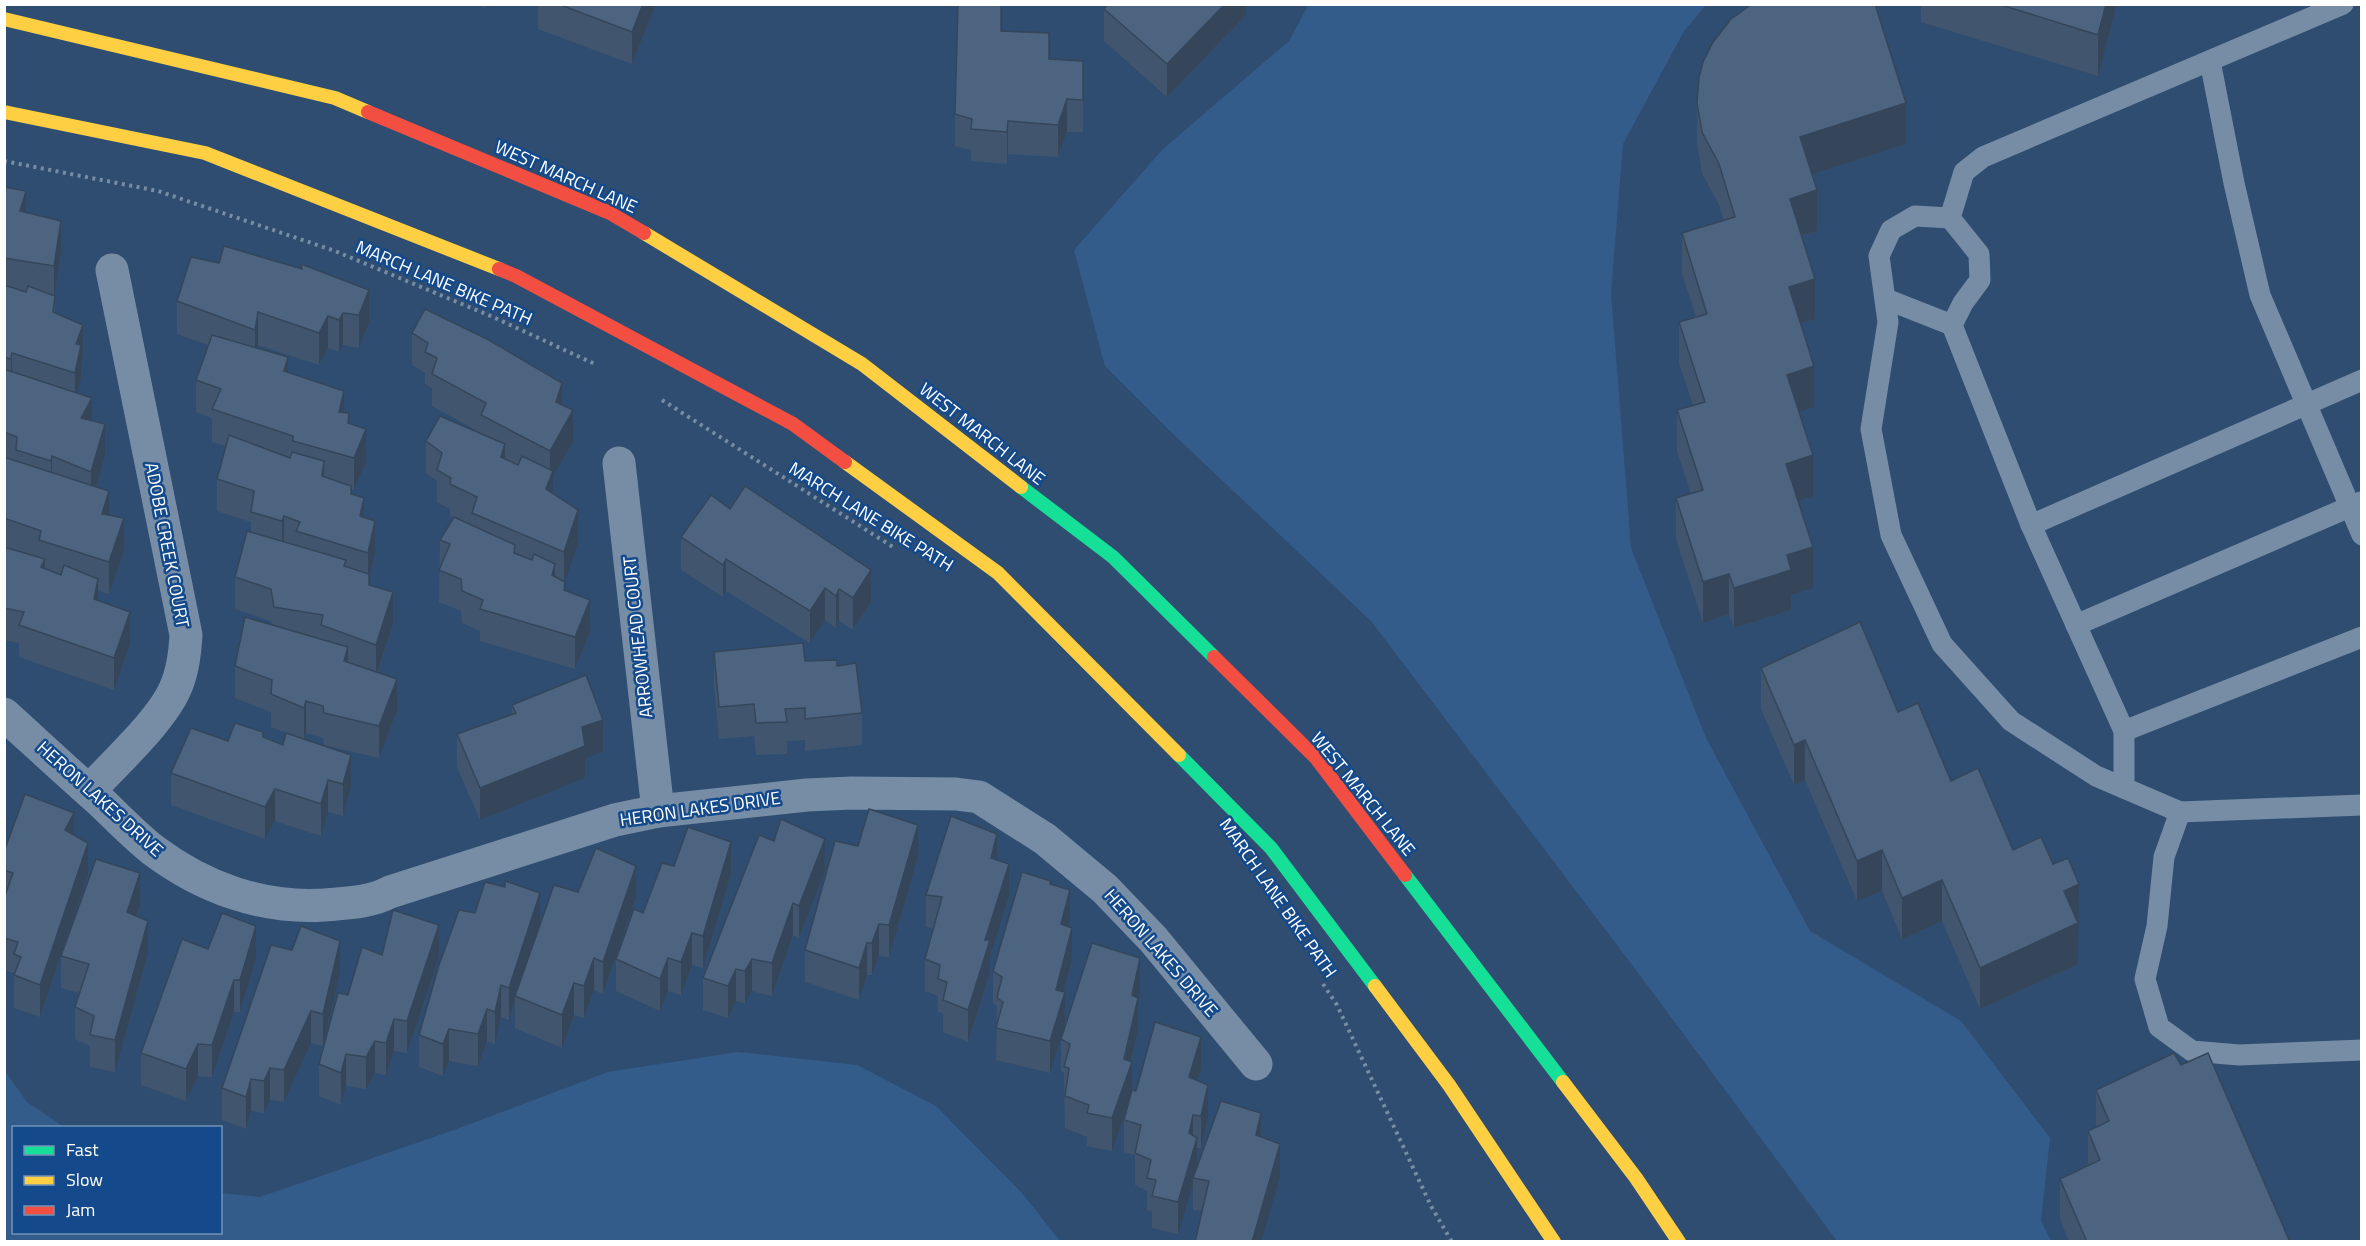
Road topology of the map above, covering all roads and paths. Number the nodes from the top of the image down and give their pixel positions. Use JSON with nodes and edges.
{"nodes":[{"id":1,"x":2343,"y":4,"type":"edge"},
{"id":2,"x":4,"y":19,"type":"edge"},
{"id":3,"x":2210,"y":61,"type":"junction"},
{"id":4,"x":4,"y":112,"type":"edge"},
{"id":5,"x":4,"y":161,"type":"edge"},
{"id":6,"x":1950,"y":218,"type":"junction"},
{"id":7,"x":112,"y":270,"type":"dead end"},
{"id":8,"x":1886,"y":299,"type":"junction"},
{"id":9,"x":1952,"y":325,"type":"junction"},
{"id":10,"x":607,"y":370,"type":"dead end"},
{"id":11,"x":2361,"y":381,"type":"edge"},
{"id":12,"x":658,"y":397,"type":"dead end"},
{"id":13,"x":2306,"y":405,"type":"junction"},
{"id":14,"x":619,"y":464,"type":"dead end"},
{"id":15,"x":2355,"y":504,"type":"edge"},
{"id":16,"x":2031,"y":525,"type":"junction"},
{"id":17,"x":2361,"y":535,"type":"edge"},
{"id":18,"x":901,"y":552,"type":"dead end"},
{"id":19,"x":2076,"y":625,"type":"junction"},
{"id":20,"x":2361,"y":637,"type":"edge"},
{"id":21,"x":4,"y":714,"type":"edge"},
{"id":22,"x":2124,"y":731,"type":"junction"},
{"id":23,"x":2124,"y":788,"type":"junction"},
{"id":24,"x":89,"y":791,"type":"junction"},
{"id":25,"x":2361,"y":806,"type":"edge"},
{"id":26,"x":658,"y":811,"type":"junction"},
{"id":27,"x":2180,"y":812,"type":"junction"},
{"id":28,"x":1317,"y":977,"type":"dead end"},
{"id":29,"x":2361,"y":1050,"type":"edge"},
{"id":30,"x":1256,"y":1064,"type":"dead end"},
{"id":31,"x":1452,"y":1242,"type":"edge"},
{"id":32,"x":1554,"y":1242,"type":"edge"},
{"id":33,"x":1679,"y":1242,"type":"edge"}],
"edges":[{"from":1,"to":3,"type":"lane"},
{"from":2,"to":33,"type":"main road","name":"WEST MARCH LANE"},
{"from":3,"to":6,"type":"lane"},
{"from":3,"to":13,"type":"lane"},
{"from":4,"to":32,"type":"main road"},
{"from":5,"to":10,"type":"path","name":"MARCH LANE BIKE PATH"},
{"from":6,"to":8,"type":"lane"},
{"from":6,"to":9,"type":"lane"},
{"from":7,"to":24,"type":"street","name":"ADOBE CREEK COURT"},
{"from":8,"to":9,"type":"lane"},
{"from":8,"to":23,"type":"lane"},
{"from":9,"to":16,"type":"lane"},
{"from":11,"to":13,"type":"lane"},
{"from":12,"to":18,"type":"path","name":"MARCH LANE BIKE PATH"},
{"from":13,"to":15,"type":"lane"},
{"from":13,"to":16,"type":"lane"},
{"from":14,"to":26,"type":"street","name":"ARROWHEAD COURT"},
{"from":15,"to":17,"type":"lane"},
{"from":15,"to":19,"type":"lane"},
{"from":16,"to":19,"type":"lane"},
{"from":19,"to":22,"type":"lane"},
{"from":20,"to":22,"type":"lane"},
{"from":21,"to":24,"type":"street","name":"HERON LAKES DRIVE"},
{"from":22,"to":23,"type":"lane"},
{"from":23,"to":27,"type":"lane"},
{"from":24,"to":26,"type":"street","name":"HERON LAKES DRIVE"},
{"from":25,"to":27,"type":"lane"},
{"from":26,"to":30,"type":"street","name":"HERON LAKES DRIVE"},
{"from":27,"to":29,"type":"lane"},
{"from":28,"to":31,"type":"path","name":"MARCH LANE BIKE PATH"}]}
